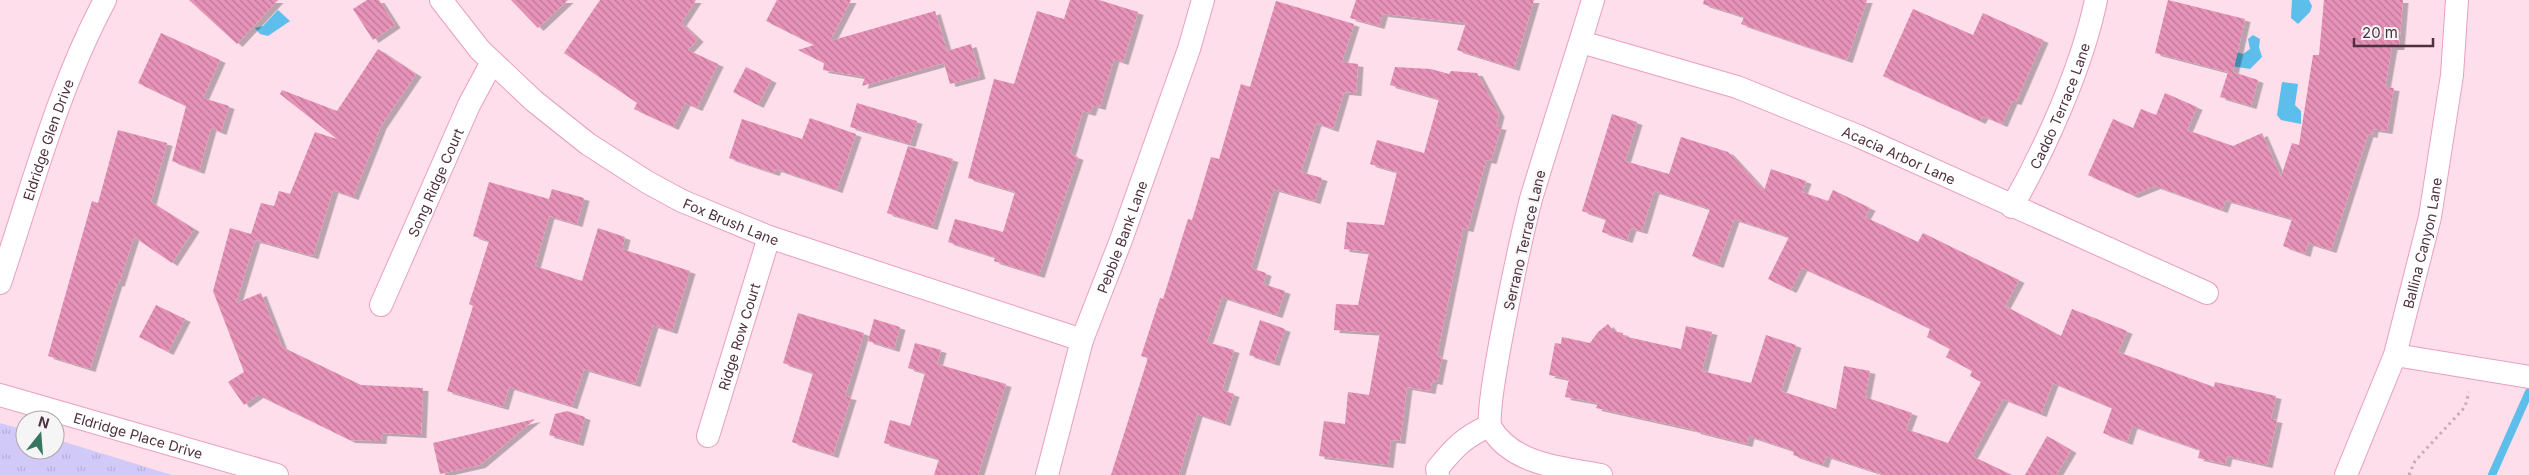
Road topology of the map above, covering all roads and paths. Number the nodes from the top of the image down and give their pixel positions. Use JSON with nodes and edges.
{"nodes":[{"id":1,"x":105,"y":0,"type":"edge"},
{"id":2,"x":441,"y":0,"type":"edge"},
{"id":3,"x":1203,"y":0,"type":"edge"},
{"id":4,"x":1593,"y":0,"type":"edge"},
{"id":5,"x":2096,"y":0,"type":"edge"},
{"id":6,"x":2457,"y":0,"type":"edge"},
{"id":7,"x":1581,"y":42,"type":"junction"},
{"id":8,"x":492,"y":62,"type":"junction"},
{"id":9,"x":2012,"y":207,"type":"junction"},
{"id":10,"x":769,"y":237,"type":"junction"},
{"id":11,"x":0,"y":283,"type":"edge"},
{"id":12,"x":2207,"y":293,"type":"dead end"},
{"id":13,"x":381,"y":305,"type":"dead end"},
{"id":14,"x":1082,"y":340,"type":"junction"},
{"id":15,"x":2395,"y":355,"type":"junction"},
{"id":16,"x":2474,"y":369,"type":"junction"},
{"id":17,"x":2529,"y":377,"type":"edge"},
{"id":18,"x":0,"y":395,"type":"edge"},
{"id":19,"x":1489,"y":426,"type":"junction"},
{"id":20,"x":708,"y":436,"type":"dead end"},
{"id":21,"x":1520,"y":467,"type":"edge"},
{"id":22,"x":277,"y":475,"type":"edge"},
{"id":23,"x":1047,"y":475,"type":"edge"},
{"id":24,"x":1438,"y":475,"type":"edge"},
{"id":25,"x":1601,"y":475,"type":"edge"},
{"id":26,"x":2346,"y":475,"type":"edge"},
{"id":27,"x":2409,"y":475,"type":"edge"}],
"edges":[{"from":1,"to":11,"type":"street","name":"Eldridge Glen Drive"},
{"from":2,"to":8,"type":"street","name":"Fox Brush Lane"},
{"from":3,"to":14,"type":"street","name":"Pebble Bank Lane"},
{"from":4,"to":7,"type":"street","name":"Serrano Terrace Lane"},
{"from":5,"to":9,"type":"street","name":"Caddo Terrace Lane"},
{"from":6,"to":15,"type":"street","name":"Ballina Canyon Lane"},
{"from":7,"to":9,"type":"street","name":"Acacia Arbor Lane"},
{"from":7,"to":19,"type":"street","name":"Serrano Terrace Lane"},
{"from":8,"to":10,"type":"street","name":"Fox Brush Lane"},
{"from":8,"to":13,"type":"street","name":"Song Ridge Court"},
{"from":9,"to":12,"type":"street","name":"Acacia Arbor Lane"},
{"from":10,"to":14,"type":"street","name":"Fox Brush Lane"},
{"from":10,"to":20,"type":"street","name":"Ridge Row Court"},
{"from":14,"to":23,"type":"street","name":"Pebble Bank Lane"},
{"from":15,"to":16,"type":"street"},
{"from":15,"to":26,"type":"street","name":"Ballina Canyon Lane"},
{"from":16,"to":17,"type":"street"},
{"from":16,"to":27,"type":"path"},
{"from":18,"to":22,"type":"street","name":"Eldridge Place Drive"},
{"from":19,"to":21,"type":"street"},
{"from":19,"to":24,"type":"street"},
{"from":21,"to":25,"type":"street"}]}
